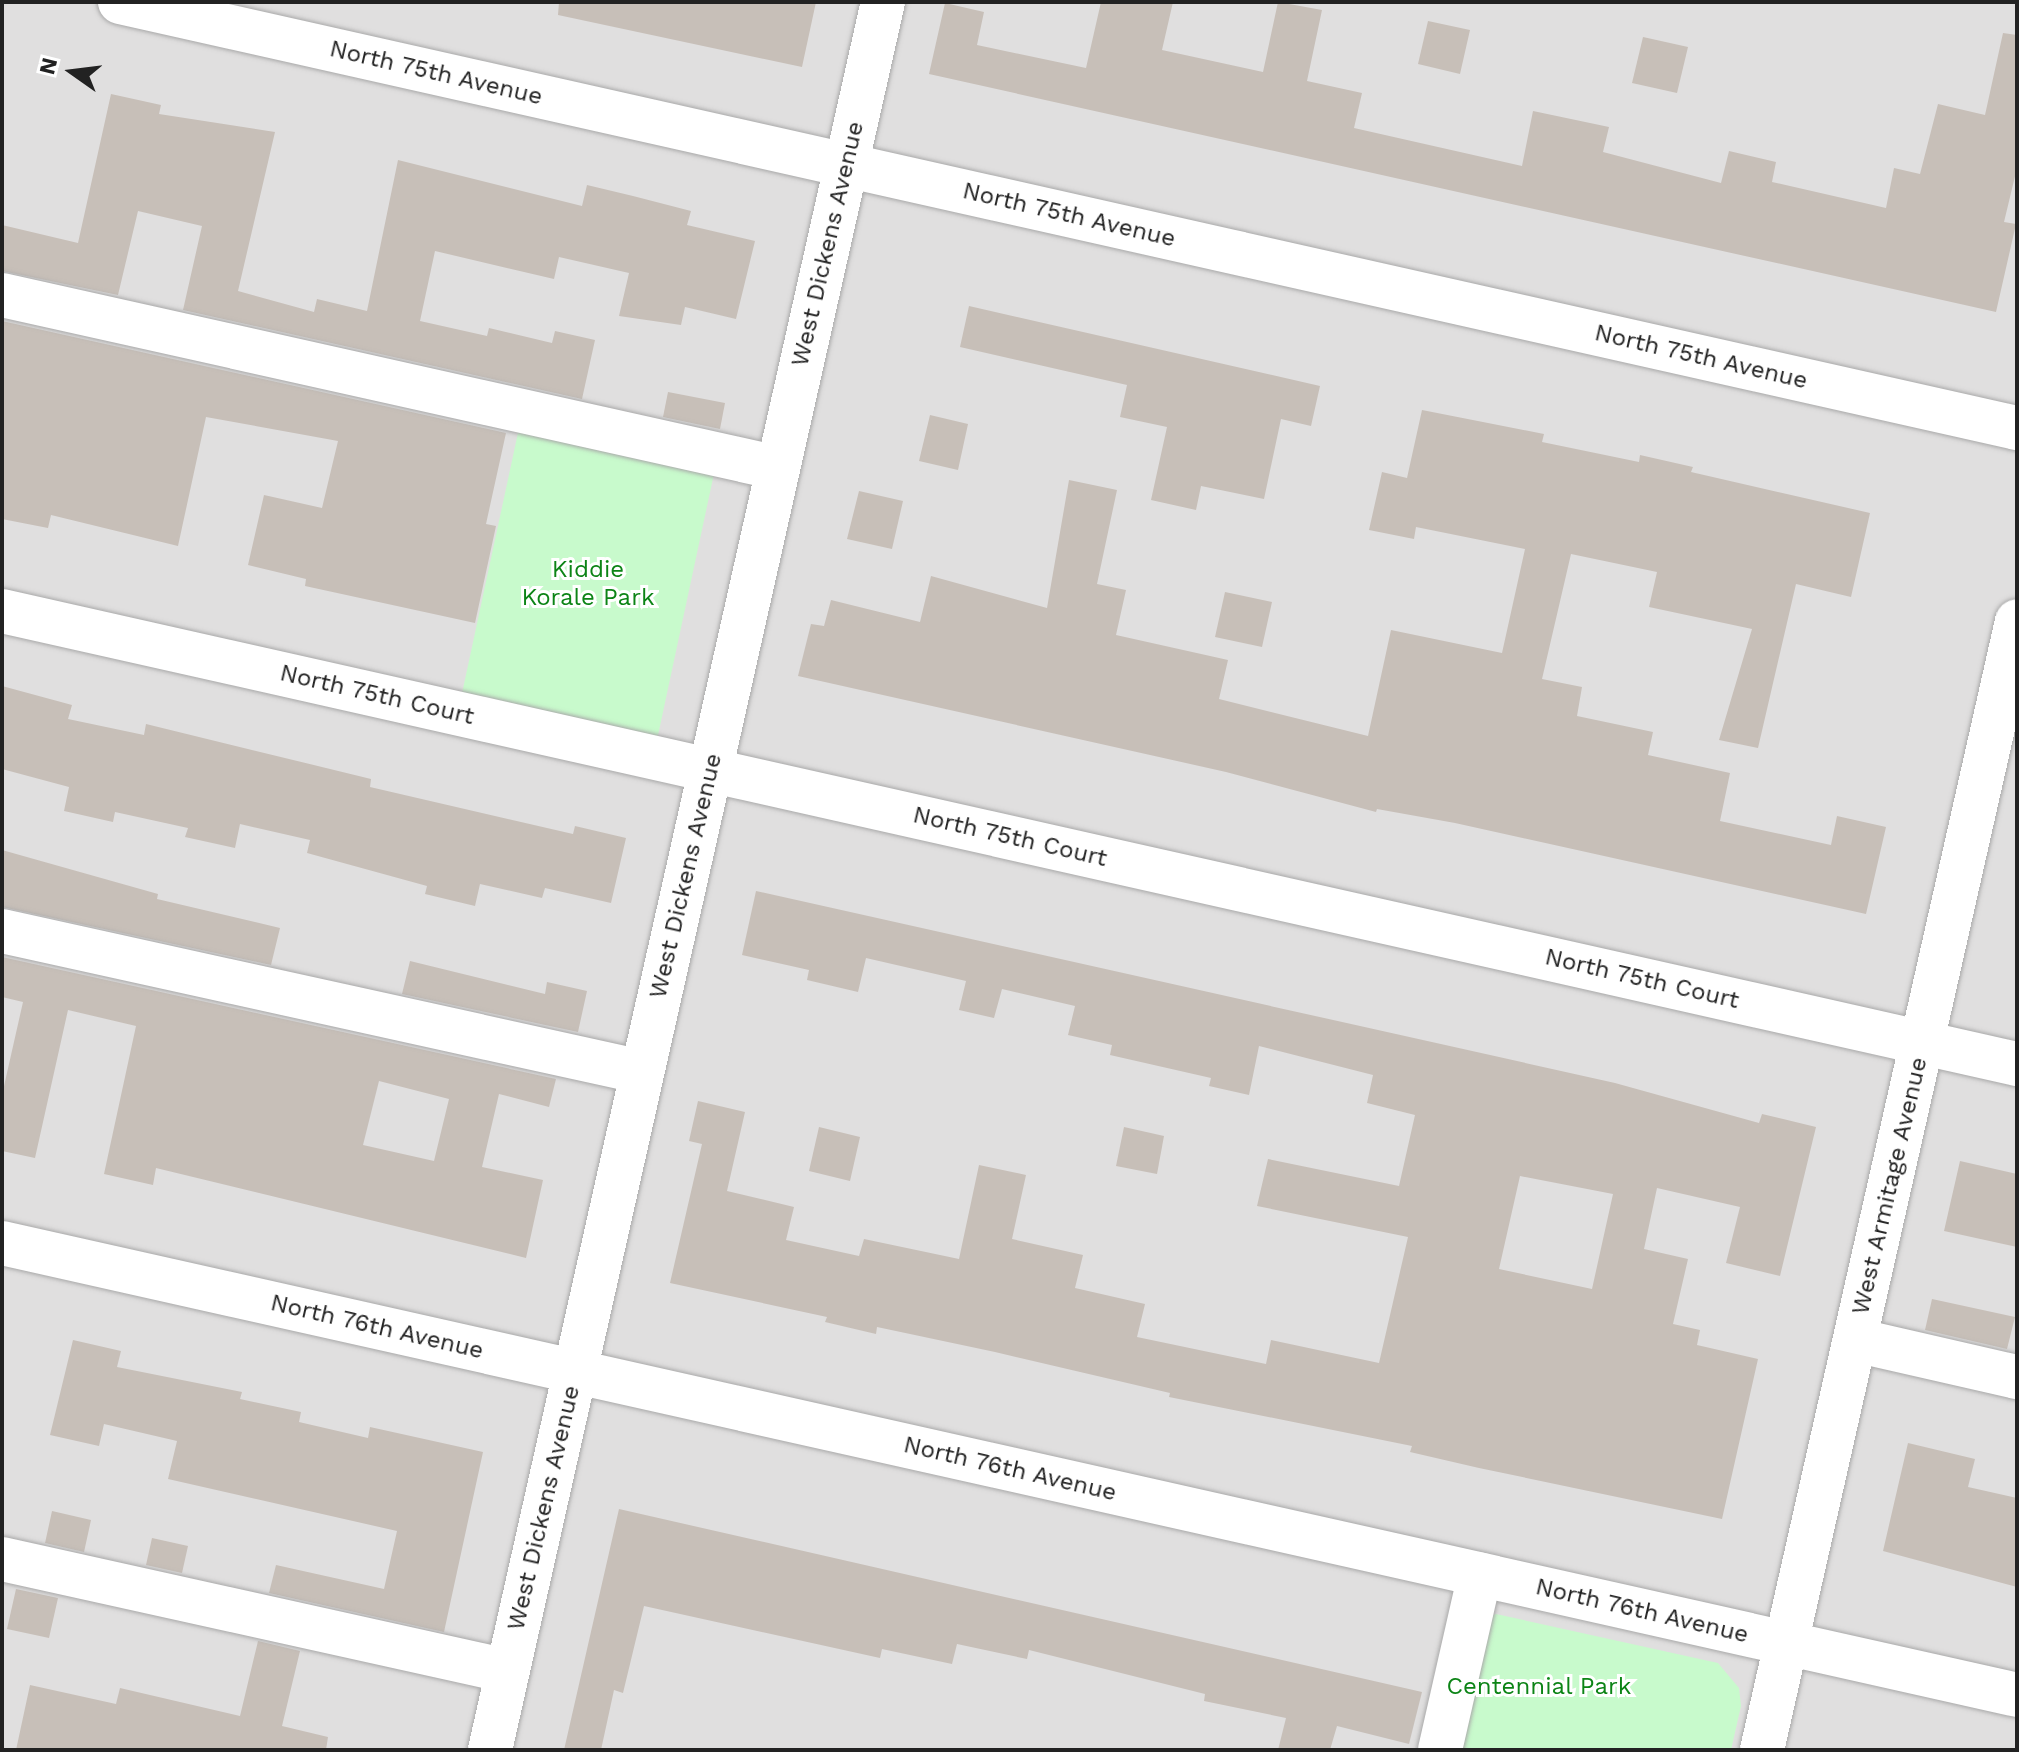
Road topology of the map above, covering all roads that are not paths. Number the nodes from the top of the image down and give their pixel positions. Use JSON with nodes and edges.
{"nodes":[{"id":1,"x":120,"y":2,"type":"edge"},
{"id":2,"x":883,"y":2,"type":"edge"},
{"id":3,"x":846,"y":165,"type":"junction"},
{"id":4,"x":2,"y":295,"type":"edge"},
{"id":5,"x":2017,"y":428,"type":"edge"},
{"id":6,"x":778,"y":468,"type":"junction"},
{"id":7,"x":2,"y":611,"type":"edge"},
{"id":8,"x":2017,"y":621,"type":"edge"},
{"id":9,"x":2004,"y":741,"type":"edge"},
{"id":10,"x":710,"y":770,"type":"junction"},
{"id":11,"x":2,"y":931,"type":"edge"},
{"id":12,"x":1922,"y":1042,"type":"junction"},
{"id":13,"x":2017,"y":1064,"type":"edge"},
{"id":14,"x":642,"y":1072,"type":"junction"},
{"id":15,"x":2,"y":1243,"type":"edge"},
{"id":16,"x":1855,"y":1340,"type":"junction"},
{"id":17,"x":574,"y":1371,"type":"junction"},
{"id":18,"x":2017,"y":1377,"type":"edge"},
{"id":19,"x":2,"y":1559,"type":"edge"},
{"id":20,"x":1480,"y":1574,"type":"junction"},
{"id":21,"x":1787,"y":1643,"type":"junction"},
{"id":22,"x":507,"y":1671,"type":"junction"},
{"id":23,"x":2017,"y":1695,"type":"edge"},
{"id":24,"x":490,"y":1750,"type":"edge"},
{"id":25,"x":1440,"y":1750,"type":"edge"},
{"id":26,"x":1762,"y":1750,"type":"edge"}],
"edges":[{"from":1,"to":3,"type":"street","name":"North 75th Avenue"},
{"from":2,"to":3,"type":"street","name":"West Dickens Avenue"},
{"from":3,"to":5,"type":"street","name":"North 75th Avenue"},
{"from":3,"to":6,"type":"street","name":"West Dickens Avenue"},
{"from":4,"to":6,"type":"street"},
{"from":6,"to":10,"type":"street","name":"West Dickens Avenue"},
{"from":7,"to":10,"type":"street","name":"North 75th Court"},
{"from":8,"to":9,"type":"street","name":"West Armitage Avenue"},
{"from":9,"to":12,"type":"street","name":"West Armitage Avenue"},
{"from":10,"to":12,"type":"street","name":"North 75th Court"},
{"from":10,"to":14,"type":"street","name":"West Dickens Avenue"},
{"from":11,"to":14,"type":"street"},
{"from":12,"to":13,"type":"street","name":"North 75th Court"},
{"from":12,"to":16,"type":"street","name":"West Armitage Avenue"},
{"from":14,"to":17,"type":"street","name":"West Dickens Avenue"},
{"from":15,"to":17,"type":"street","name":"North 76th Avenue"},
{"from":16,"to":18,"type":"street"},
{"from":16,"to":21,"type":"street","name":"West Armitage Avenue"},
{"from":17,"to":20,"type":"street","name":"North 76th Avenue"},
{"from":17,"to":22,"type":"street","name":"West Dickens Avenue"},
{"from":19,"to":22,"type":"street"},
{"from":20,"to":21,"type":"street","name":"North 76th Avenue"},
{"from":20,"to":25,"type":"street"},
{"from":21,"to":23,"type":"street","name":"North 76th Avenue"},
{"from":21,"to":26,"type":"street","name":"West Armitage Avenue"},
{"from":22,"to":24,"type":"street","name":"West Dickens Avenue"}]}
